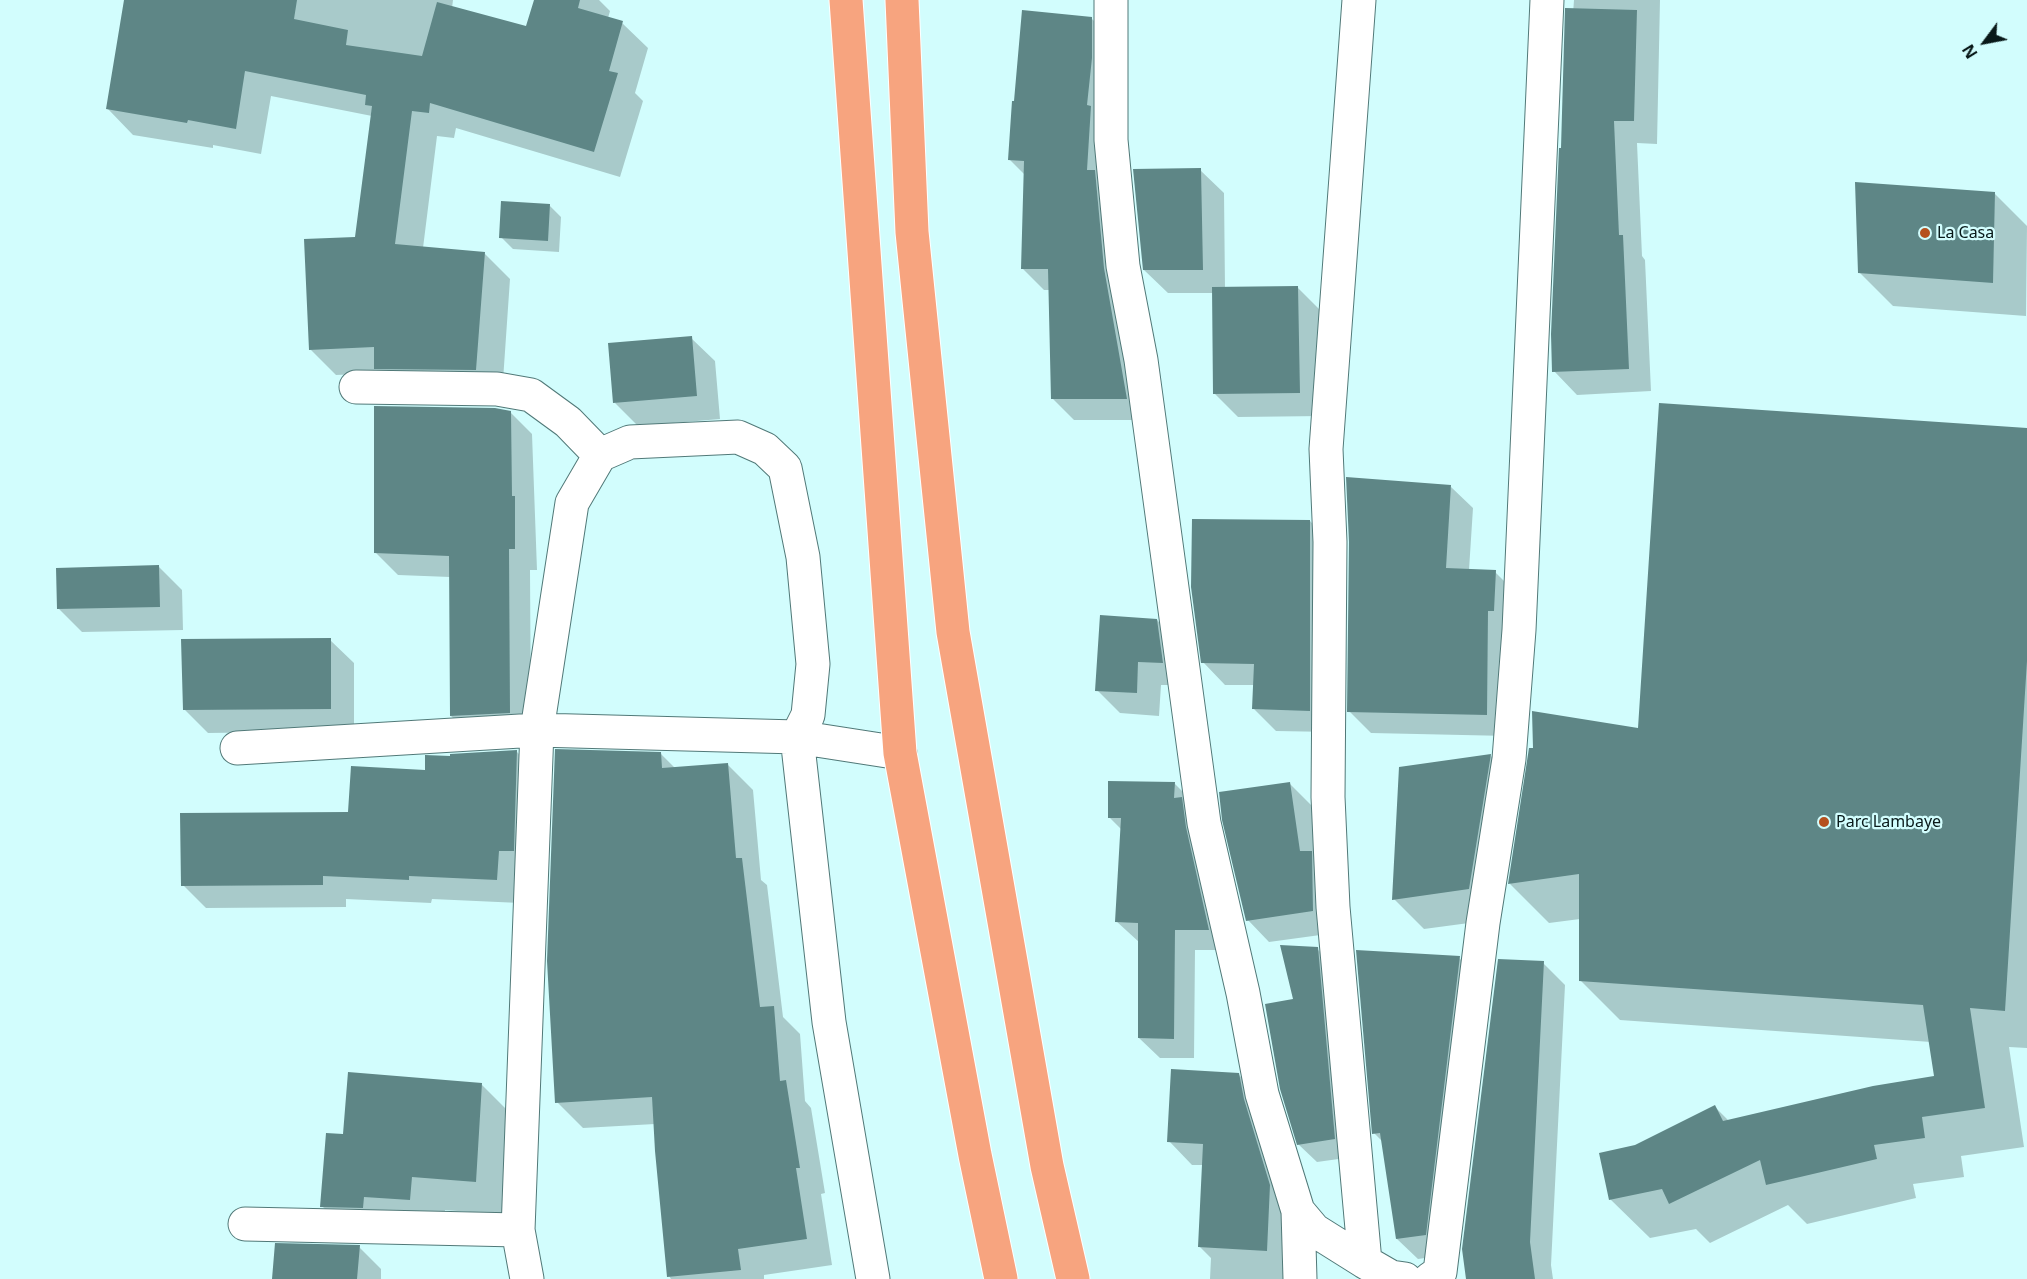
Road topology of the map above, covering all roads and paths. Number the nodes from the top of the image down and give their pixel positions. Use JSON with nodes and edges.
{"nodes":[{"id":1,"x":846,"y":0,"type":"edge"},
{"id":2,"x":902,"y":0,"type":"edge"},
{"id":3,"x":1111,"y":0,"type":"edge"},
{"id":4,"x":1359,"y":0,"type":"edge"},
{"id":5,"x":1547,"y":0,"type":"edge"},
{"id":6,"x":356,"y":387,"type":"dead end"},
{"id":7,"x":600,"y":455,"type":"junction"},
{"id":8,"x":537,"y":730,"type":"junction"},
{"id":9,"x":797,"y":737,"type":"junction"},
{"id":10,"x":237,"y":748,"type":"dead end"},
{"id":11,"x":900,"y":753,"type":"junction"},
{"id":12,"x":1298,"y":1211,"type":"junction"},
{"id":13,"x":244,"y":1224,"type":"dead end"},
{"id":14,"x":518,"y":1230,"type":"junction"},
{"id":15,"x":1365,"y":1262,"type":"junction"},
{"id":16,"x":527,"y":1279,"type":"edge"},
{"id":17,"x":873,"y":1279,"type":"edge"},
{"id":18,"x":1002,"y":1279,"type":"edge"},
{"id":19,"x":1073,"y":1279,"type":"edge"},
{"id":20,"x":1300,"y":1279,"type":"edge"},
{"id":21,"x":1405,"y":1279,"type":"edge"},
{"id":22,"x":1430,"y":1279,"type":"edge"}],
"edges":[{"from":1,"to":11,"type":"highway"},
{"from":2,"to":19,"type":"highway"},
{"from":3,"to":12,"type":"street"},
{"from":4,"to":15,"type":"street"},
{"from":5,"to":22,"type":"street"},
{"from":6,"to":7,"type":"street"},
{"from":7,"to":8,"type":"street"},
{"from":7,"to":9,"type":"street"},
{"from":8,"to":9,"type":"street"},
{"from":8,"to":10,"type":"street"},
{"from":8,"to":14,"type":"street"},
{"from":9,"to":11,"type":"street"},
{"from":9,"to":17,"type":"street"},
{"from":11,"to":18,"type":"highway"},
{"from":12,"to":15,"type":"street"},
{"from":12,"to":20,"type":"street"},
{"from":13,"to":14,"type":"street"},
{"from":14,"to":16,"type":"street"},
{"from":15,"to":21,"type":"street"}]}
